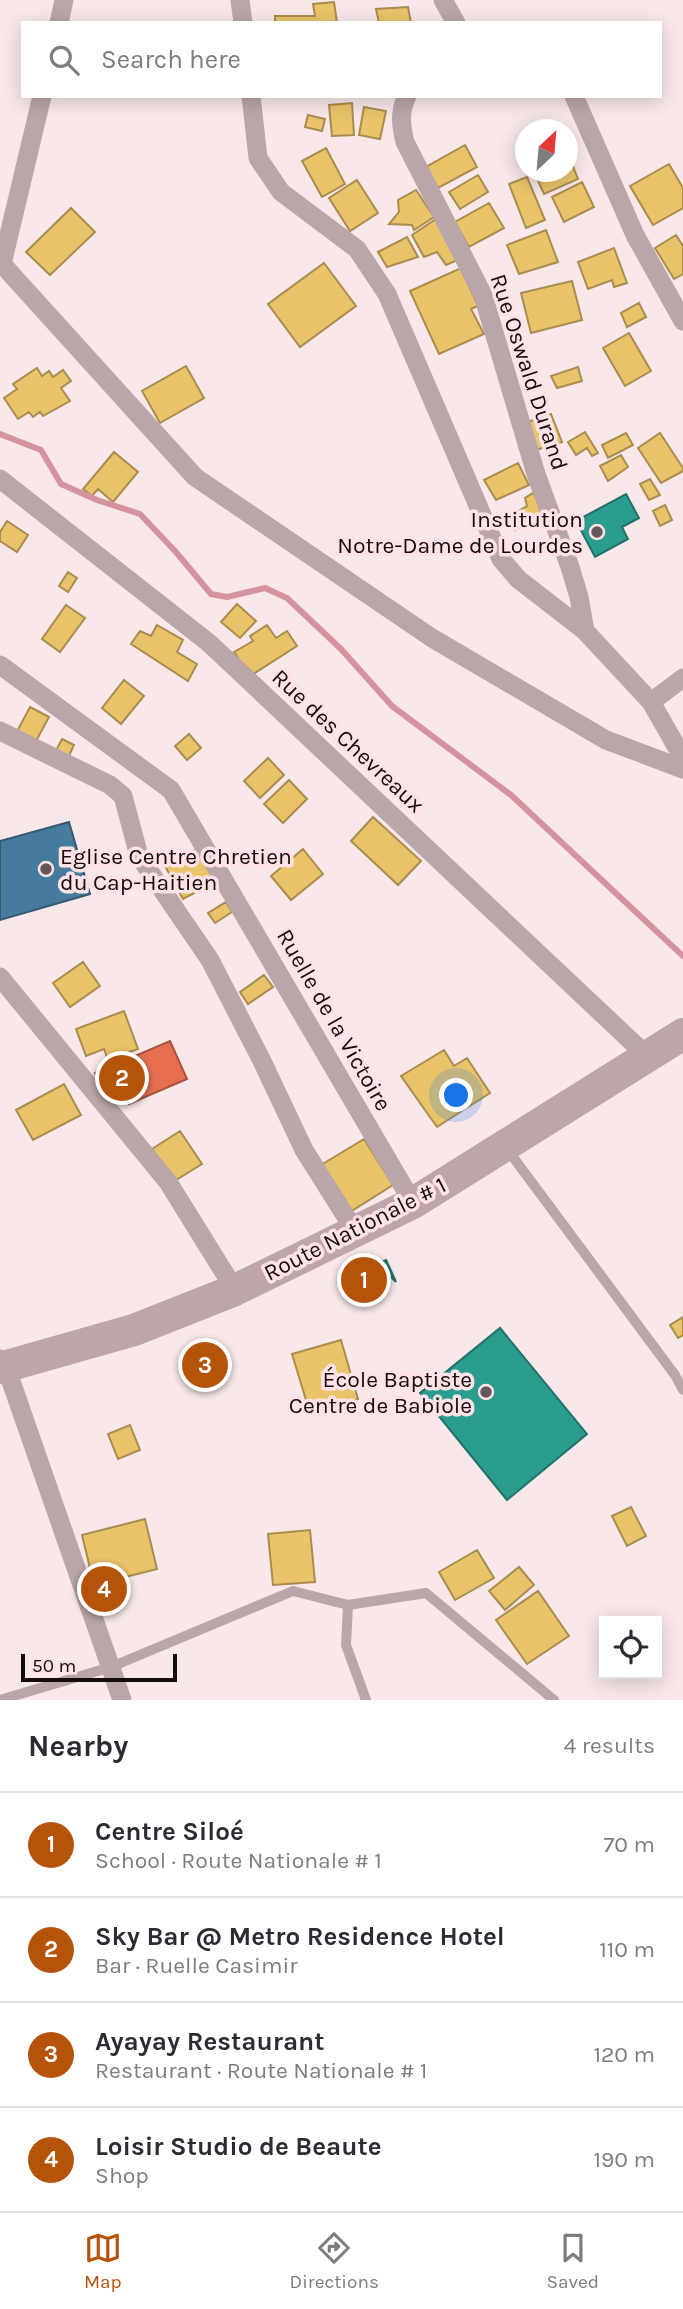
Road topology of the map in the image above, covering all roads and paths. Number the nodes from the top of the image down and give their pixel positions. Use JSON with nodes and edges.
{"nodes":[{"id":1,"x":64,"y":0,"type":"edge"},
{"id":2,"x":240,"y":0,"type":"edge"},
{"id":3,"x":443,"y":0,"type":"edge"},
{"id":4,"x":59,"y":21,"type":"edge"},
{"id":5,"x":243,"y":21,"type":"edge"},
{"id":6,"x":455,"y":21,"type":"edge"},
{"id":7,"x":42,"y":98,"type":"edge"},
{"id":8,"x":251,"y":98,"type":"edge"},
{"id":9,"x":406,"y":98,"type":"edge"},
{"id":10,"x":575,"y":98,"type":"edge"},
{"id":11,"x":1,"y":264,"type":"edge"},
{"id":12,"x":683,"y":321,"type":"edge"},
{"id":13,"x":0,"y":479,"type":"edge"},
{"id":14,"x":585,"y":631,"type":"junction"},
{"id":15,"x":0,"y":665,"type":"edge"},
{"id":16,"x":683,"y":678,"type":"edge"},
{"id":17,"x":651,"y":702,"type":"junction"},
{"id":18,"x":0,"y":731,"type":"edge"},
{"id":19,"x":683,"y":758,"type":"edge"},
{"id":20,"x":683,"y":769,"type":"edge"},
{"id":21,"x":0,"y":977,"type":"edge"},
{"id":22,"x":683,"y":1034,"type":"edge"},
{"id":23,"x":647,"y":1056,"type":"junction"},
{"id":24,"x":505,"y":1146,"type":"junction"},
{"id":25,"x":413,"y":1203,"type":"junction"},
{"id":26,"x":355,"y":1231,"type":"junction"},
{"id":27,"x":235,"y":1290,"type":"junction"},
{"id":28,"x":2,"y":1365,"type":"edge"},
{"id":29,"x":683,"y":1390,"type":"edge"},
{"id":30,"x":348,"y":1605,"type":"junction"},
{"id":31,"x":111,"y":1667,"type":"junction"},
{"id":32,"x":0,"y":1700,"type":"edge"},
{"id":33,"x":122,"y":1700,"type":"edge"},
{"id":34,"x":366,"y":1700,"type":"edge"},
{"id":35,"x":554,"y":1700,"type":"edge"}],
"edges":[{"from":1,"to":4,"type":"street"},
{"from":2,"to":5,"type":"street"},
{"from":3,"to":6,"type":"street"},
{"from":7,"to":11,"type":"street"},
{"from":8,"to":14,"type":"street"},
{"from":9,"to":14,"type":"street","name":"Rue Oswald Durand"},
{"from":10,"to":12,"type":"street"},
{"from":11,"to":20,"type":"street"},
{"from":13,"to":23,"type":"street","name":"Rue des Chevreaux"},
{"from":14,"to":17,"type":"street"},
{"from":15,"to":25,"type":"street","name":"Ruelle de la Victoire"},
{"from":16,"to":17,"type":"street"},
{"from":17,"to":19,"type":"street"},
{"from":18,"to":26,"type":"street"},
{"from":21,"to":27,"type":"street"},
{"from":22,"to":23,"type":"main road","name":"Route Nationale # 1"},
{"from":23,"to":24,"type":"main road","name":"Route Nationale # 1"},
{"from":24,"to":25,"type":"main road","name":"Route Nationale # 1"},
{"from":24,"to":29,"type":"lane"},
{"from":25,"to":26,"type":"main road","name":"Route Nationale # 1"},
{"from":26,"to":27,"type":"main road","name":"Route Nationale # 1"},
{"from":27,"to":28,"type":"main road","name":"Route Nationale # 1"},
{"from":28,"to":31,"type":"street"},
{"from":30,"to":31,"type":"lane"},
{"from":30,"to":34,"type":"lane"},
{"from":30,"to":35,"type":"lane"},
{"from":31,"to":32,"type":"lane"},
{"from":31,"to":33,"type":"street"}]}
